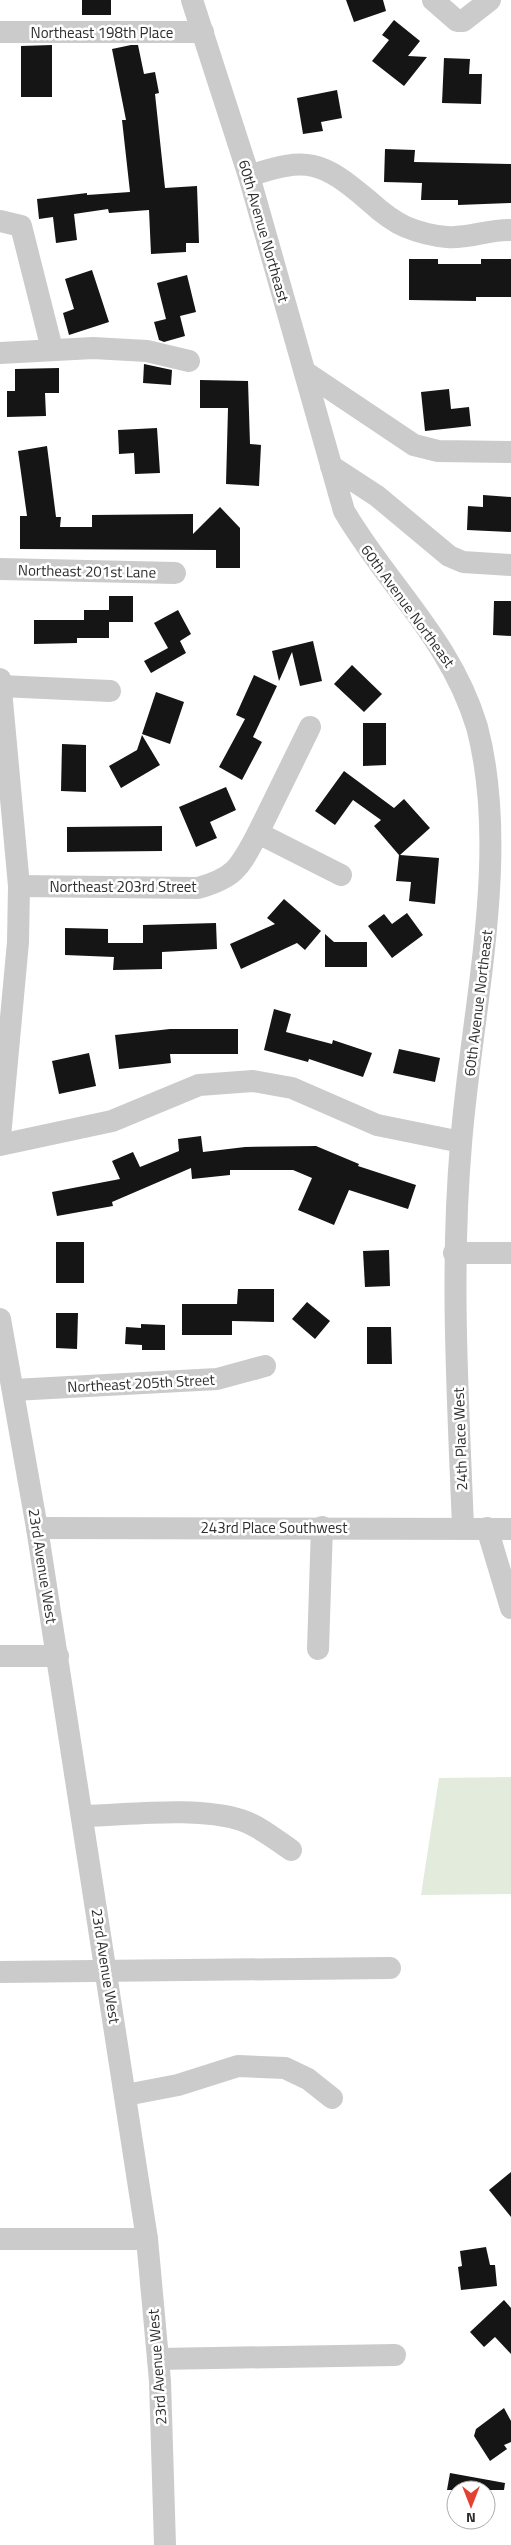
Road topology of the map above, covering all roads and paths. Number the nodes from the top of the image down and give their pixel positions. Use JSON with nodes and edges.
{"nodes":[{"id":1,"x":192,"y":0,"type":"edge"},
{"id":2,"x":432,"y":0,"type":"edge"},
{"id":3,"x":491,"y":0,"type":"edge"},
{"id":4,"x":511,"y":3,"type":"edge"},
{"id":5,"x":0,"y":32,"type":"edge"},
{"id":6,"x":203,"y":32,"type":"junction"},
{"id":7,"x":248,"y":176,"type":"junction"},
{"id":8,"x":0,"y":222,"type":"edge"},
{"id":9,"x":511,"y":230,"type":"edge"},
{"id":10,"x":52,"y":349,"type":"junction"},
{"id":11,"x":0,"y":353,"type":"edge"},
{"id":12,"x":189,"y":361,"type":"dead end"},
{"id":13,"x":305,"y":372,"type":"junction"},
{"id":14,"x":511,"y":452,"type":"edge"},
{"id":15,"x":330,"y":466,"type":"junction"},
{"id":16,"x":511,"y":566,"type":"edge"},
{"id":17,"x":0,"y":569,"type":"edge"},
{"id":18,"x":175,"y":573,"type":"dead end"},
{"id":19,"x":0,"y":683,"type":"edge"},
{"id":20,"x":110,"y":691,"type":"dead end"},
{"id":21,"x":2,"y":723,"type":"edge"},
{"id":22,"x":310,"y":727,"type":"dead end"},
{"id":23,"x":503,"y":817,"type":"edge"},
{"id":24,"x":258,"y":832,"type":"junction"},
{"id":25,"x":341,"y":875,"type":"dead end"},
{"id":26,"x":19,"y":886,"type":"junction"},
{"id":27,"x":9,"y":942,"type":"edge"},
{"id":28,"x":0,"y":1137,"type":"edge"},
{"id":29,"x":461,"y":1142,"type":"junction"},
{"id":30,"x":0,"y":1146,"type":"edge"},
{"id":31,"x":454,"y":1252,"type":"junction"},
{"id":32,"x":511,"y":1253,"type":"edge"},
{"id":33,"x":0,"y":1319,"type":"edge"},
{"id":34,"x":456,"y":1350,"type":"joint"},
{"id":35,"x":265,"y":1366,"type":"dead end"},
{"id":36,"x":14,"y":1390,"type":"junction"},
{"id":37,"x":322,"y":1527,"type":"junction"},
{"id":38,"x":463,"y":1527,"type":"junction"},
{"id":39,"x":38,"y":1528,"type":"junction"},
{"id":40,"x":487,"y":1528,"type":"junction"},
{"id":41,"x":511,"y":1529,"type":"edge"},
{"id":42,"x":511,"y":1608,"type":"edge"},
{"id":43,"x":318,"y":1649,"type":"dead end"},
{"id":44,"x":0,"y":1656,"type":"edge"},
{"id":45,"x":58,"y":1656,"type":"junction"},
{"id":46,"x":82,"y":1816,"type":"junction"},
{"id":47,"x":291,"y":1850,"type":"dead end"},
{"id":48,"x":390,"y":1968,"type":"dead end"},
{"id":49,"x":107,"y":1970,"type":"junction"},
{"id":50,"x":0,"y":1972,"type":"edge"},
{"id":51,"x":126,"y":2095,"type":"junction"},
{"id":52,"x":332,"y":2098,"type":"dead end"},
{"id":53,"x":0,"y":2239,"type":"edge"},
{"id":54,"x":147,"y":2239,"type":"junction"},
{"id":55,"x":395,"y":2355,"type":"dead end"},
{"id":56,"x":158,"y":2359,"type":"junction"},
{"id":57,"x":165,"y":2545,"type":"edge"}],
"edges":[{"from":1,"to":6,"type":"street","name":"60th Avenue Northeast"},
{"from":2,"to":3,"type":"street"},
{"from":3,"to":4,"type":"street"},
{"from":5,"to":6,"type":"street","name":"Northeast 198th Place"},
{"from":6,"to":7,"type":"street","name":"60th Avenue Northeast"},
{"from":7,"to":9,"type":"street"},
{"from":7,"to":13,"type":"street","name":"60th Avenue Northeast"},
{"from":8,"to":10,"type":"street"},
{"from":10,"to":11,"type":"street"},
{"from":10,"to":12,"type":"street"},
{"from":13,"to":14,"type":"street"},
{"from":13,"to":15,"type":"street","name":"60th Avenue Northeast"},
{"from":15,"to":16,"type":"street"},
{"from":15,"to":23,"type":"street","name":"60th Avenue Northeast"},
{"from":17,"to":18,"type":"street","name":"Northeast 201st Lane"},
{"from":19,"to":20,"type":"street"},
{"from":19,"to":21,"type":"street"},
{"from":21,"to":26,"type":"street"},
{"from":22,"to":24,"type":"street","name":"Northeast 203rd Street"},
{"from":23,"to":29,"type":"street","name":"60th Avenue Northeast"},
{"from":24,"to":25,"type":"street"},
{"from":24,"to":26,"type":"street","name":"Northeast 203rd Street"},
{"from":26,"to":27,"type":"street"},
{"from":27,"to":28,"type":"street"},
{"from":29,"to":30,"type":"street"},
{"from":29,"to":31,"type":"street","name":"60th Avenue Northeast"},
{"from":31,"to":32,"type":"street"},
{"from":31,"to":34,"type":"street","name":"60th Avenue Northeast"},
{"from":33,"to":36,"type":"street","name":"23rd Avenue West"},
{"from":34,"to":38,"type":"street","name":"24th Place West"},
{"from":35,"to":36,"type":"street","name":"Northeast 205th Street"},
{"from":36,"to":39,"type":"street","name":"23rd Avenue West"},
{"from":37,"to":38,"type":"street","name":"243rd Place Southwest"},
{"from":37,"to":39,"type":"street","name":"243rd Place Southwest"},
{"from":37,"to":43,"type":"street"},
{"from":38,"to":40,"type":"street","name":"243rd Place Southwest"},
{"from":39,"to":45,"type":"street","name":"23rd Avenue West"},
{"from":40,"to":41,"type":"street","name":"243rd Place Southwest"},
{"from":40,"to":42,"type":"street"},
{"from":44,"to":45,"type":"street"},
{"from":45,"to":46,"type":"street","name":"23rd Avenue West"},
{"from":46,"to":47,"type":"street"},
{"from":46,"to":49,"type":"street","name":"23rd Avenue West"},
{"from":48,"to":49,"type":"street"},
{"from":49,"to":50,"type":"street"},
{"from":49,"to":51,"type":"street","name":"23rd Avenue West"},
{"from":51,"to":52,"type":"street"},
{"from":51,"to":54,"type":"street","name":"23rd Avenue West"},
{"from":53,"to":54,"type":"street"},
{"from":54,"to":56,"type":"street","name":"23rd Avenue West"},
{"from":55,"to":56,"type":"street"},
{"from":56,"to":57,"type":"street","name":"23rd Avenue West"}]}
